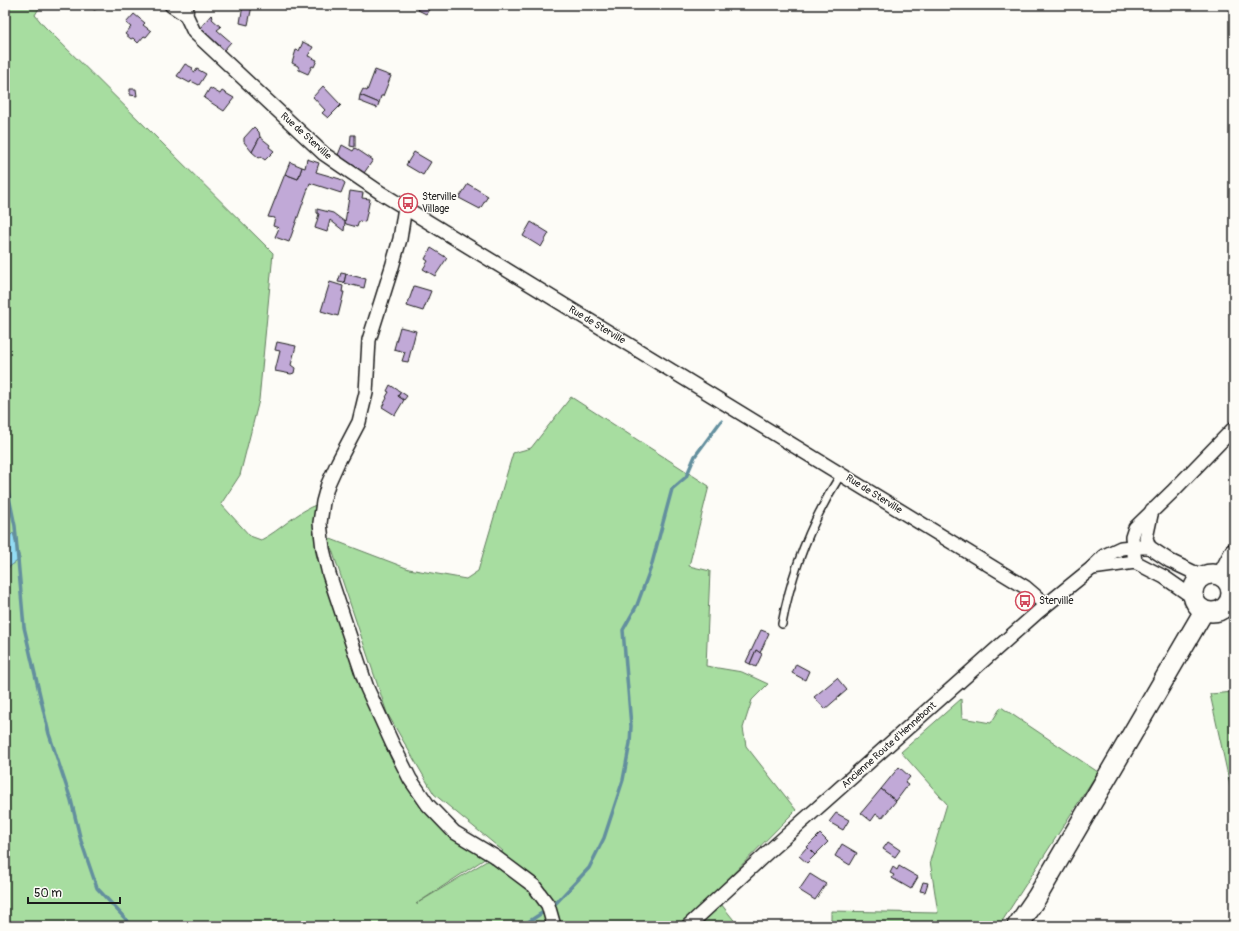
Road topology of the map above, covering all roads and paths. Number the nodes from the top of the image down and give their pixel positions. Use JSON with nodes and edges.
{"nodes":[{"id":1,"x":170,"y":5,"type":"edge"},
{"id":2,"x":187,"y":10,"type":"edge"},
{"id":3,"x":405,"y":207,"type":"junction"},
{"id":4,"x":1234,"y":428,"type":"edge"},
{"id":5,"x":841,"y":474,"type":"junction"},
{"id":6,"x":1152,"y":510,"type":"junction"},
{"id":7,"x":1132,"y":546,"type":"junction"},
{"id":8,"x":1149,"y":547,"type":"junction"},
{"id":9,"x":1234,"y":553,"type":"edge"},
{"id":10,"x":1135,"y":562,"type":"junction"},
{"id":11,"x":1092,"y":568,"type":"junction"},
{"id":12,"x":1213,"y":576,"type":"junction"},
{"id":13,"x":1199,"y":604,"type":"junction"},
{"id":14,"x":1046,"y":605,"type":"junction"},
{"id":15,"x":1231,"y":607,"type":"edge"},
{"id":16,"x":782,"y":624,"type":"dead end"},
{"id":17,"x":554,"y":926,"type":"edge"},
{"id":18,"x":688,"y":926,"type":"edge"},
{"id":19,"x":1018,"y":926,"type":"edge"}],
"edges":[{"from":1,"to":2,"type":"street"},
{"from":2,"to":3,"type":"street","name":"Rue de Sterville"},
{"from":3,"to":5,"type":"street","name":"Rue de Sterville"},
{"from":3,"to":17,"type":"street"},
{"from":4,"to":6,"type":"street"},
{"from":5,"to":14,"type":"street","name":"Rue de Sterville"},
{"from":5,"to":16,"type":"lane"},
{"from":6,"to":7,"type":"street"},
{"from":6,"to":8,"type":"street"},
{"from":7,"to":8,"type":"street"},
{"from":7,"to":10,"type":"street"},
{"from":7,"to":11,"type":"street","name":"Ancienne Route d'Hennebont"},
{"from":8,"to":12,"type":"street"},
{"from":9,"to":12,"type":"main road"},
{"from":10,"to":11,"type":"street"},
{"from":10,"to":13,"type":"street"},
{"from":11,"to":14,"type":"street","name":"Ancienne Route d'Hennebont"},
{"from":12,"to":13,"type":"main road"},
{"from":12,"to":15,"type":"main road"},
{"from":13,"to":15,"type":"main road"},
{"from":13,"to":19,"type":"main road"},
{"from":14,"to":18,"type":"street","name":"Ancienne Route d'Hennebont"}]}
